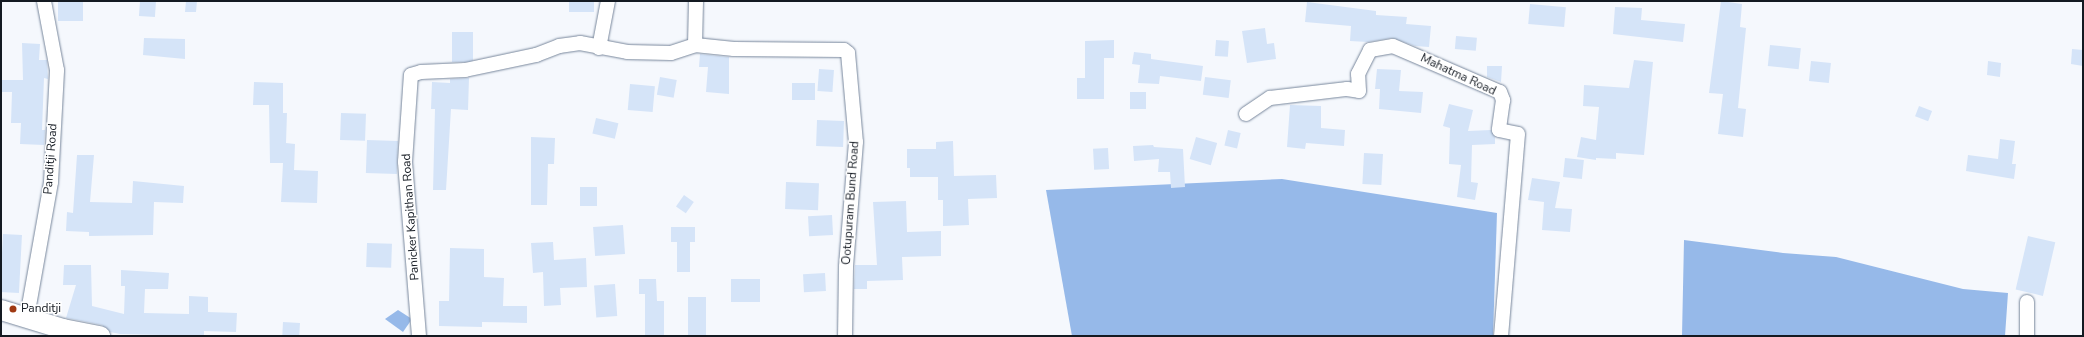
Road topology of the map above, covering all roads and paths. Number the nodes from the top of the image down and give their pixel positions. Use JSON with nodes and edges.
{"nodes":[{"id":1,"x":44,"y":1,"type":"edge"},
{"id":2,"x":608,"y":1,"type":"edge"},
{"id":3,"x":696,"y":1,"type":"edge"},
{"id":4,"x":695,"y":45,"type":"junction"},
{"id":5,"x":599,"y":48,"type":"junction"},
{"id":6,"x":1246,"y":114,"type":"dead end"},
{"id":7,"x":2027,"y":302,"type":"dead end"},
{"id":8,"x":1,"y":310,"type":"edge"},
{"id":9,"x":26,"y":317,"type":"junction"},
{"id":10,"x":100,"y":336,"type":"edge"},
{"id":11,"x":419,"y":336,"type":"edge"},
{"id":12,"x":845,"y":336,"type":"edge"},
{"id":13,"x":1502,"y":336,"type":"edge"},
{"id":14,"x":2028,"y":336,"type":"edge"}],
"edges":[{"from":1,"to":9,"type":"street","name":"Panditji Road"},
{"from":2,"to":5,"type":"street"},
{"from":3,"to":4,"type":"street"},
{"from":4,"to":5,"type":"street","name":"Panicker Kapithan Road"},
{"from":4,"to":12,"type":"street","name":"Ootupuram Bund Road"},
{"from":5,"to":11,"type":"street","name":"Panicker Kapithan Road"},
{"from":6,"to":13,"type":"street","name":"Mahatma Road"},
{"from":7,"to":14,"type":"street"},
{"from":8,"to":9,"type":"main road"},
{"from":9,"to":10,"type":"main road"}]}
